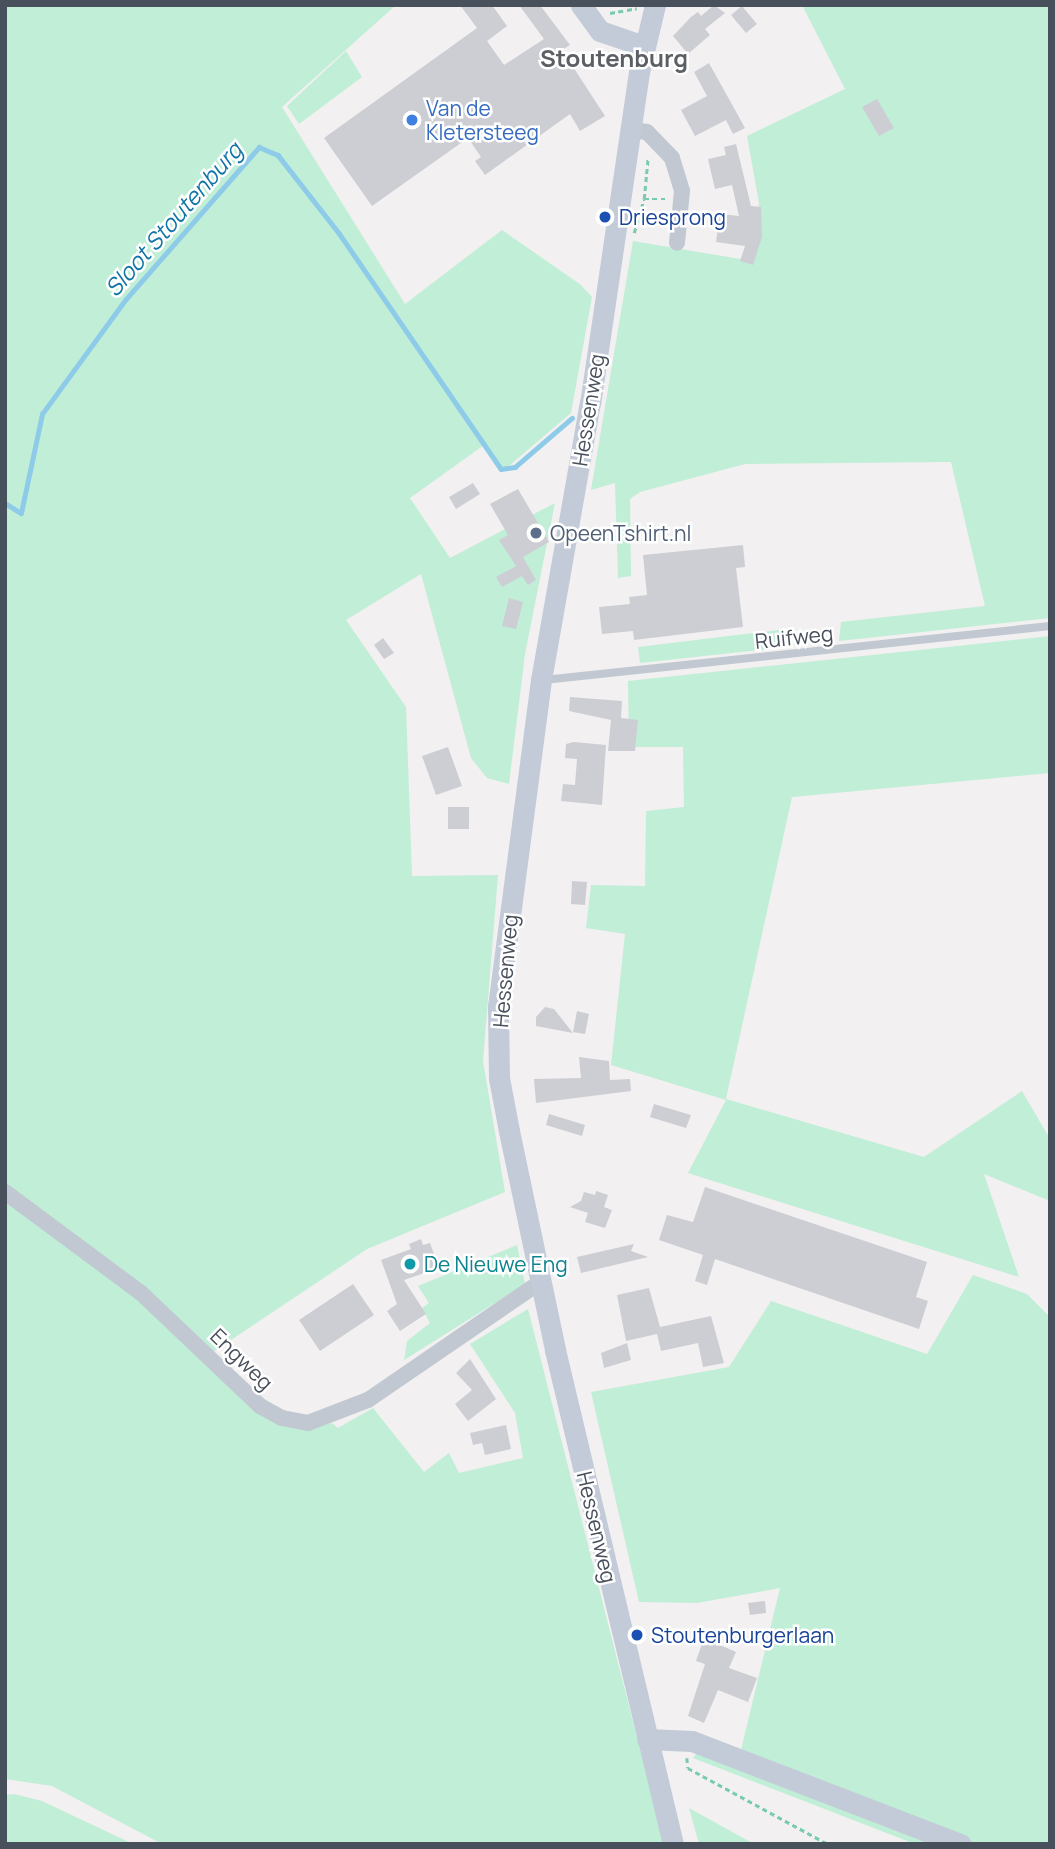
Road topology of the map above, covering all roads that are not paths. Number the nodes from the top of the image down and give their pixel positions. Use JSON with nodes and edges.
{"nodes":[{"id":1,"x":581,"y":5,"type":"edge"},
{"id":2,"x":654,"y":8,"type":"edge"},
{"id":3,"x":645,"y":46,"type":"junction"},
{"id":4,"x":641,"y":132,"type":"junction"},
{"id":5,"x":677,"y":243,"type":"dead end"},
{"id":6,"x":1050,"y":626,"type":"edge"},
{"id":7,"x":541,"y":680,"type":"junction"},
{"id":8,"x":5,"y":1192,"type":"edge"},
{"id":9,"x":542,"y":1281,"type":"junction"},
{"id":10,"x":647,"y":1739,"type":"junction"},
{"id":11,"x":673,"y":1844,"type":"edge"},
{"id":12,"x":961,"y":1844,"type":"edge"}],
"edges":[{"from":1,"to":3,"type":"street"},
{"from":2,"to":3,"type":"street","name":"Hessenweg"},
{"from":3,"to":4,"type":"street","name":"Hessenweg"},
{"from":4,"to":5,"type":"street"},
{"from":4,"to":7,"type":"street","name":"Hessenweg"},
{"from":6,"to":7,"type":"lane","name":"Ruifweg"},
{"from":7,"to":9,"type":"street","name":"Hessenweg"},
{"from":8,"to":9,"type":"street","name":"Engweg"},
{"from":9,"to":10,"type":"street","name":"Hessenweg"},
{"from":10,"to":11,"type":"street","name":"Hessenweg"},
{"from":10,"to":12,"type":"street"}]}
